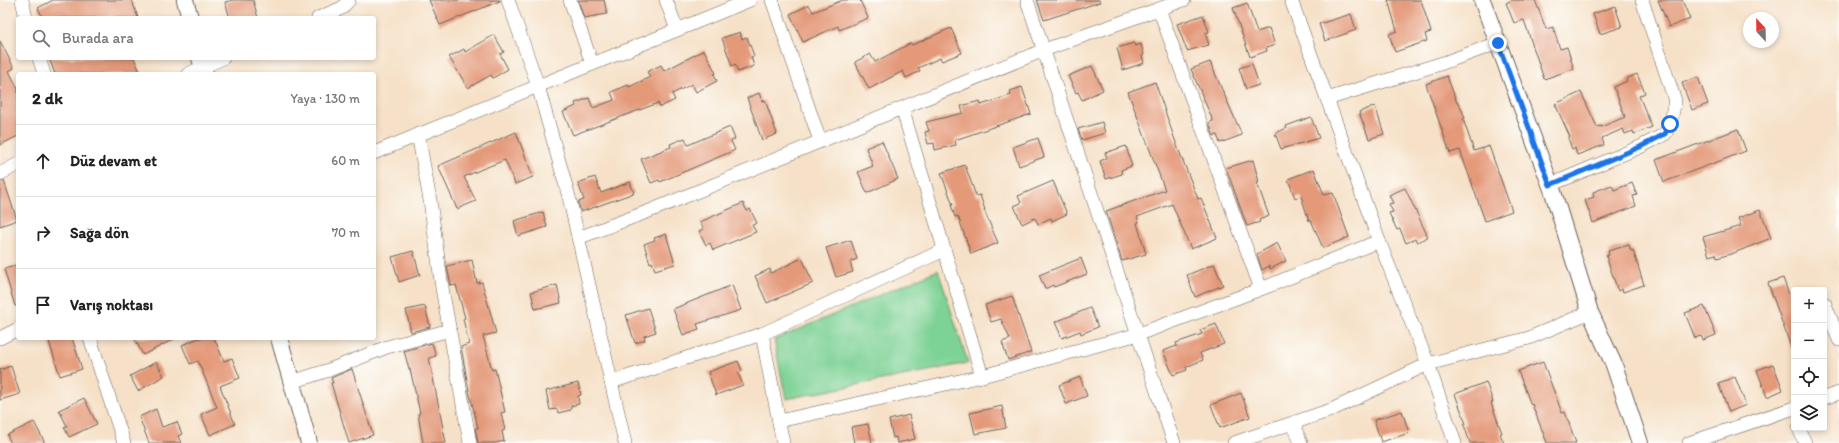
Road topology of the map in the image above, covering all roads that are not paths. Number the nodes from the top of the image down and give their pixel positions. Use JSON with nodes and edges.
{"nodes":[{"id":1,"x":22,"y":0,"type":"edge"},
{"id":2,"x":185,"y":0,"type":"edge"},
{"id":3,"x":349,"y":0,"type":"edge"},
{"id":4,"x":508,"y":0,"type":"edge"},
{"id":5,"x":570,"y":0,"type":"edge"},
{"id":6,"x":666,"y":0,"type":"edge"},
{"id":7,"x":750,"y":0,"type":"edge"},
{"id":8,"x":772,"y":0,"type":"edge"},
{"id":9,"x":1027,"y":0,"type":"edge"},
{"id":10,"x":1184,"y":0,"type":"edge"},
{"id":11,"x":1291,"y":0,"type":"edge"},
{"id":12,"x":1482,"y":0,"type":"edge"},
{"id":13,"x":1642,"y":0,"type":"edge"},
{"id":14,"x":1159,"y":9,"type":"junction"},
{"id":15,"x":26,"y":16,"type":"edge"},
{"id":16,"x":189,"y":16,"type":"edge"},
{"id":17,"x":323,"y":16,"type":"edge"},
{"id":18,"x":677,"y":30,"type":"junction"},
{"id":19,"x":1498,"y":43,"type":"junction"},
{"id":20,"x":1044,"y":50,"type":"junction"},
{"id":21,"x":40,"y":60,"type":"edge"},
{"id":22,"x":218,"y":60,"type":"edge"},
{"id":23,"x":592,"y":64,"type":"junction"},
{"id":24,"x":202,"y":66,"type":"edge"},
{"id":25,"x":43,"y":72,"type":"edge"},
{"id":26,"x":192,"y":72,"type":"edge"},
{"id":27,"x":538,"y":86,"type":"junction"},
{"id":28,"x":1327,"y":99,"type":"junction"},
{"id":29,"x":902,"y":108,"type":"junction"},
{"id":30,"x":418,"y":134,"type":"junction"},
{"id":31,"x":820,"y":141,"type":"junction"},
{"id":32,"x":376,"y":152,"type":"edge"},
{"id":33,"x":16,"y":165,"type":"edge"},
{"id":34,"x":0,"y":174,"type":"edge"},
{"id":35,"x":1550,"y":185,"type":"junction"},
{"id":36,"x":578,"y":238,"type":"junction"},
{"id":37,"x":1379,"y":240,"type":"junction"},
{"id":38,"x":944,"y":250,"type":"junction"},
{"id":39,"x":1261,"y":289,"type":"junction"},
{"id":40,"x":1827,"y":309,"type":"edge"},
{"id":41,"x":1590,"y":312,"type":"junction"},
{"id":42,"x":16,"y":330,"type":"edge"},
{"id":43,"x":450,"y":330,"type":"junction"},
{"id":44,"x":762,"y":334,"type":"junction"},
{"id":45,"x":1139,"y":334,"type":"junction"},
{"id":46,"x":0,"y":338,"type":"edge"},
{"id":47,"x":91,"y":340,"type":"edge"},
{"id":48,"x":280,"y":340,"type":"edge"},
{"id":49,"x":1839,"y":340,"type":"edge"},
{"id":50,"x":1428,"y":364,"type":"junction"},
{"id":51,"x":982,"y":376,"type":"junction"},
{"id":52,"x":292,"y":382,"type":"junction"},
{"id":53,"x":611,"y":382,"type":"junction"},
{"id":54,"x":1839,"y":393,"type":"edge"},
{"id":55,"x":1827,"y":397,"type":"edge"},
{"id":56,"x":1791,"y":411,"type":"edge"},
{"id":57,"x":779,"y":421,"type":"junction"},
{"id":58,"x":1293,"y":423,"type":"junction"},
{"id":59,"x":1800,"y":431,"type":"edge"},
{"id":60,"x":121,"y":442,"type":"edge"},
{"id":61,"x":309,"y":443,"type":"edge"},
{"id":62,"x":470,"y":443,"type":"edge"},
{"id":63,"x":625,"y":443,"type":"edge"},
{"id":64,"x":783,"y":443,"type":"edge"},
{"id":65,"x":1174,"y":443,"type":"edge"},
{"id":66,"x":1234,"y":443,"type":"edge"},
{"id":67,"x":1301,"y":443,"type":"edge"},
{"id":68,"x":1455,"y":443,"type":"edge"},
{"id":69,"x":1640,"y":443,"type":"edge"},
{"id":70,"x":1689,"y":443,"type":"edge"},
{"id":71,"x":1804,"y":443,"type":"edge"}],
"edges":[{"from":1,"to":15,"type":"street"},
{"from":2,"to":16,"type":"street"},
{"from":3,"to":17,"type":"street"},
{"from":4,"to":27,"type":"street"},
{"from":5,"to":23,"type":"street"},
{"from":6,"to":18,"type":"street"},
{"from":7,"to":18,"type":"street"},
{"from":8,"to":31,"type":"street"},
{"from":9,"to":20,"type":"street"},
{"from":10,"to":14,"type":"street"},
{"from":11,"to":28,"type":"street"},
{"from":12,"to":19,"type":"street"},
{"from":13,"to":35,"type":"street"},
{"from":14,"to":20,"type":"street"},
{"from":14,"to":39,"type":"street"},
{"from":18,"to":23,"type":"street"},
{"from":19,"to":28,"type":"street"},
{"from":19,"to":35,"type":"street"},
{"from":20,"to":29,"type":"street"},
{"from":20,"to":45,"type":"street"},
{"from":21,"to":25,"type":"street"},
{"from":22,"to":24,"type":"street"},
{"from":23,"to":27,"type":"street"},
{"from":24,"to":26,"type":"street"},
{"from":27,"to":30,"type":"street"},
{"from":27,"to":36,"type":"street"},
{"from":28,"to":37,"type":"street"},
{"from":29,"to":31,"type":"street"},
{"from":29,"to":38,"type":"street"},
{"from":30,"to":32,"type":"street"},
{"from":30,"to":43,"type":"street"},
{"from":31,"to":36,"type":"street"},
{"from":33,"to":34,"type":"street"},
{"from":35,"to":41,"type":"street"},
{"from":36,"to":53,"type":"street"},
{"from":37,"to":39,"type":"street"},
{"from":37,"to":50,"type":"street"},
{"from":38,"to":44,"type":"street"},
{"from":38,"to":51,"type":"street"},
{"from":39,"to":45,"type":"street"},
{"from":40,"to":49,"type":"street"},
{"from":41,"to":50,"type":"street"},
{"from":41,"to":69,"type":"street"},
{"from":42,"to":46,"type":"street"},
{"from":43,"to":52,"type":"street"},
{"from":43,"to":62,"type":"street"},
{"from":44,"to":53,"type":"street"},
{"from":44,"to":57,"type":"street"},
{"from":45,"to":51,"type":"street"},
{"from":45,"to":65,"type":"street"},
{"from":47,"to":60,"type":"street"},
{"from":48,"to":52,"type":"street"},
{"from":50,"to":58,"type":"street"},
{"from":50,"to":68,"type":"street"},
{"from":51,"to":57,"type":"street"},
{"from":52,"to":61,"type":"street"},
{"from":53,"to":63,"type":"street"},
{"from":54,"to":55,"type":"street"},
{"from":56,"to":70,"type":"street"},
{"from":57,"to":64,"type":"street"},
{"from":58,"to":66,"type":"street"},
{"from":58,"to":67,"type":"street"},
{"from":59,"to":71,"type":"street"}]}
